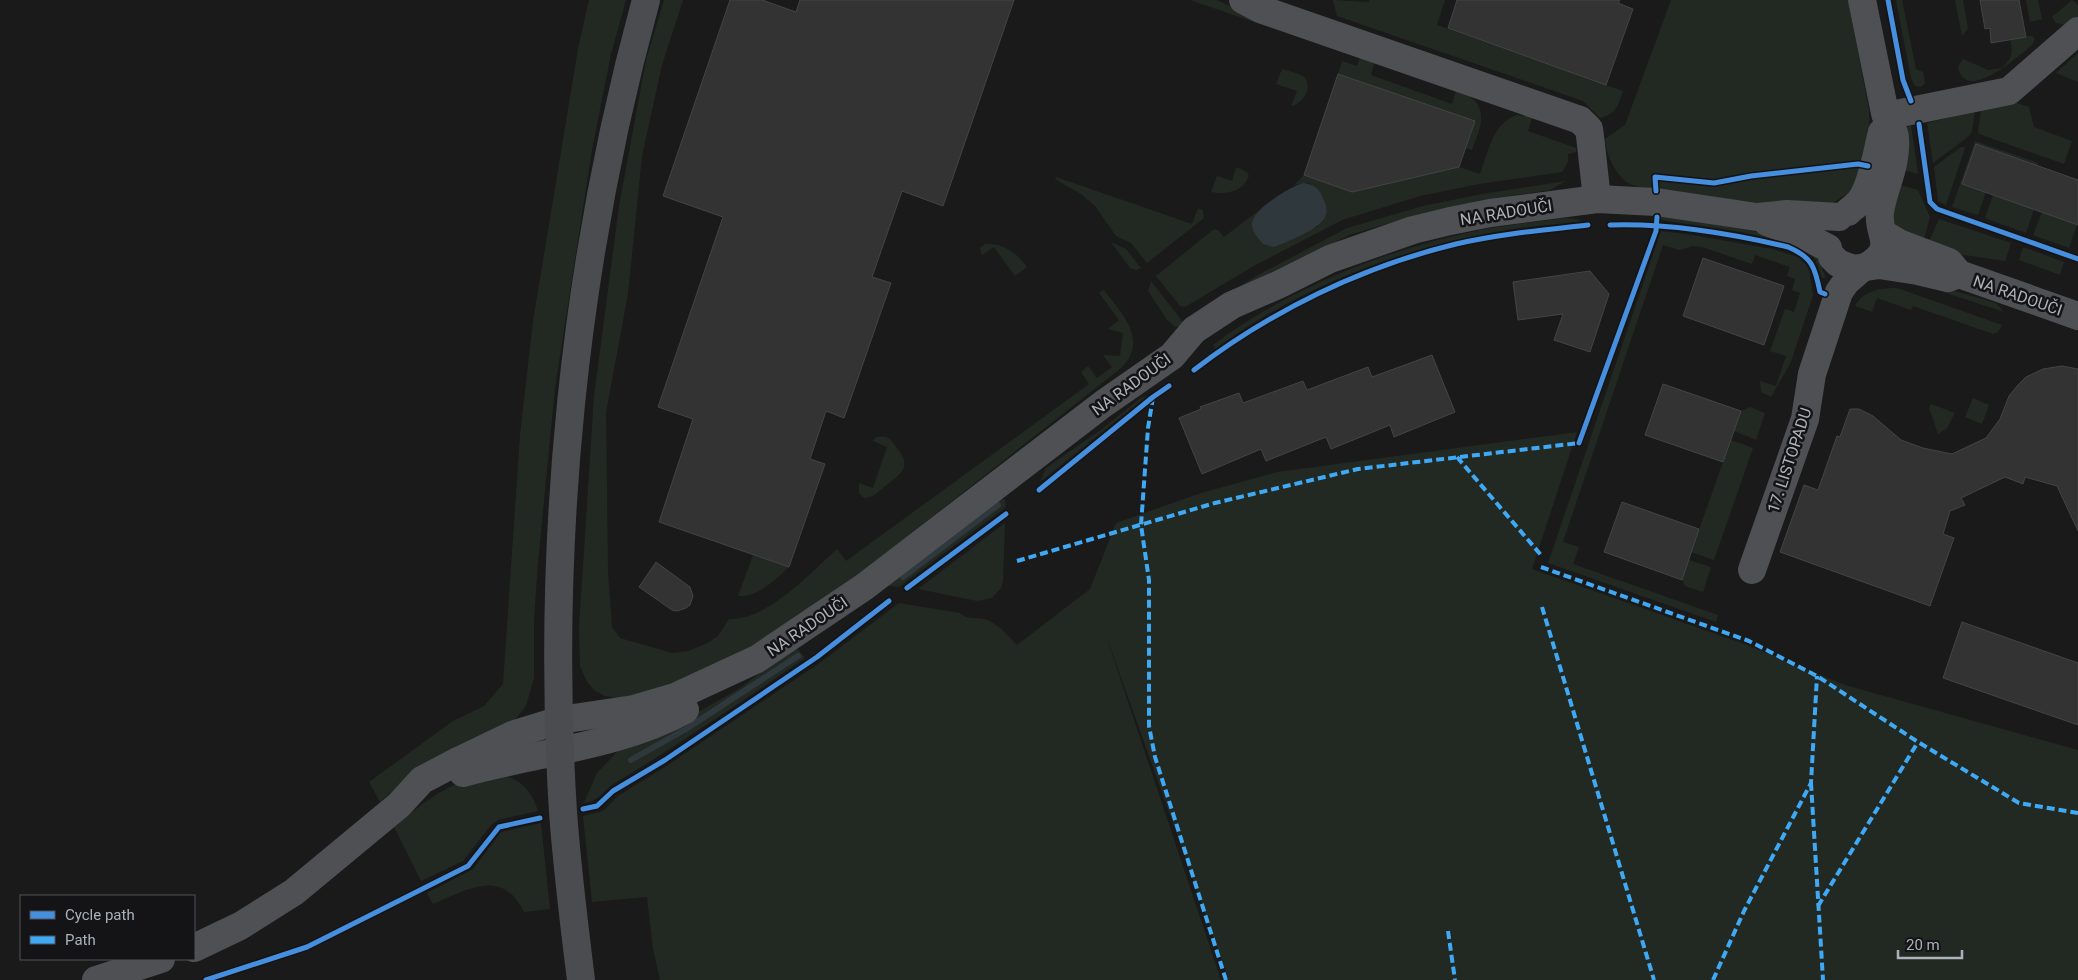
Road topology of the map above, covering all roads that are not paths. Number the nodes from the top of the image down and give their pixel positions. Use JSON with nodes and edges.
{"nodes":[{"id":1,"x":646,"y":0,"type":"edge"},
{"id":2,"x":1242,"y":0,"type":"edge"},
{"id":3,"x":1862,"y":0,"type":"edge"},
{"id":4,"x":2078,"y":31,"type":"edge"},
{"id":5,"x":1886,"y":116,"type":"junction"},
{"id":6,"x":1597,"y":199,"type":"junction"},
{"id":7,"x":1843,"y":214,"type":"junction"},
{"id":8,"x":1756,"y":217,"type":"junction"},
{"id":9,"x":1882,"y":228,"type":"junction"},
{"id":10,"x":1830,"y":252,"type":"junction"},
{"id":11,"x":1865,"y":268,"type":"junction"},
{"id":12,"x":1959,"y":274,"type":"junction"},
{"id":13,"x":1839,"y":292,"type":"junction"},
{"id":14,"x":2078,"y":316,"type":"edge"},
{"id":15,"x":1752,"y":570,"type":"dead end"},
{"id":16,"x":757,"y":659,"type":"junction"},
{"id":17,"x":560,"y":720,"type":"junction"},
{"id":18,"x":561,"y":750,"type":"junction"},
{"id":19,"x":399,"y":805,"type":"junction"},
{"id":20,"x":195,"y":948,"type":"edge"},
{"id":21,"x":158,"y":960,"type":"edge"},
{"id":22,"x":96,"y":980,"type":"edge"},
{"id":23,"x":581,"y":980,"type":"edge"}],
"edges":[{"from":1,"to":17,"type":"main road"},
{"from":2,"to":6,"type":"street"},
{"from":3,"to":5,"type":"street"},
{"from":4,"to":5,"type":"street"},
{"from":5,"to":7,"type":"street"},
{"from":5,"to":9,"type":"street"},
{"from":6,"to":8,"type":"street","name":"NA RADOUČI"},
{"from":6,"to":16,"type":"street","name":"NA RADOUČI"},
{"from":7,"to":8,"type":"street"},
{"from":7,"to":9,"type":"street"},
{"from":7,"to":10,"type":"street"},
{"from":8,"to":10,"type":"street"},
{"from":9,"to":11,"type":"street"},
{"from":9,"to":12,"type":"street"},
{"from":10,"to":11,"type":"street"},
{"from":10,"to":13,"type":"street"},
{"from":11,"to":12,"type":"street"},
{"from":11,"to":13,"type":"street"},
{"from":12,"to":14,"type":"street","name":"NA RADOUČI"},
{"from":13,"to":15,"type":"street","name":"17. LISTOPADU"},
{"from":16,"to":17,"type":"street","name":"NA RADOUČI"},
{"from":16,"to":18,"type":"street"},
{"from":17,"to":18,"type":"main road"},
{"from":17,"to":19,"type":"street","name":"NA RADOUČI"},
{"from":18,"to":19,"type":"street"},
{"from":18,"to":23,"type":"main road"},
{"from":19,"to":20,"type":"street"},
{"from":21,"to":22,"type":"street"}]}
